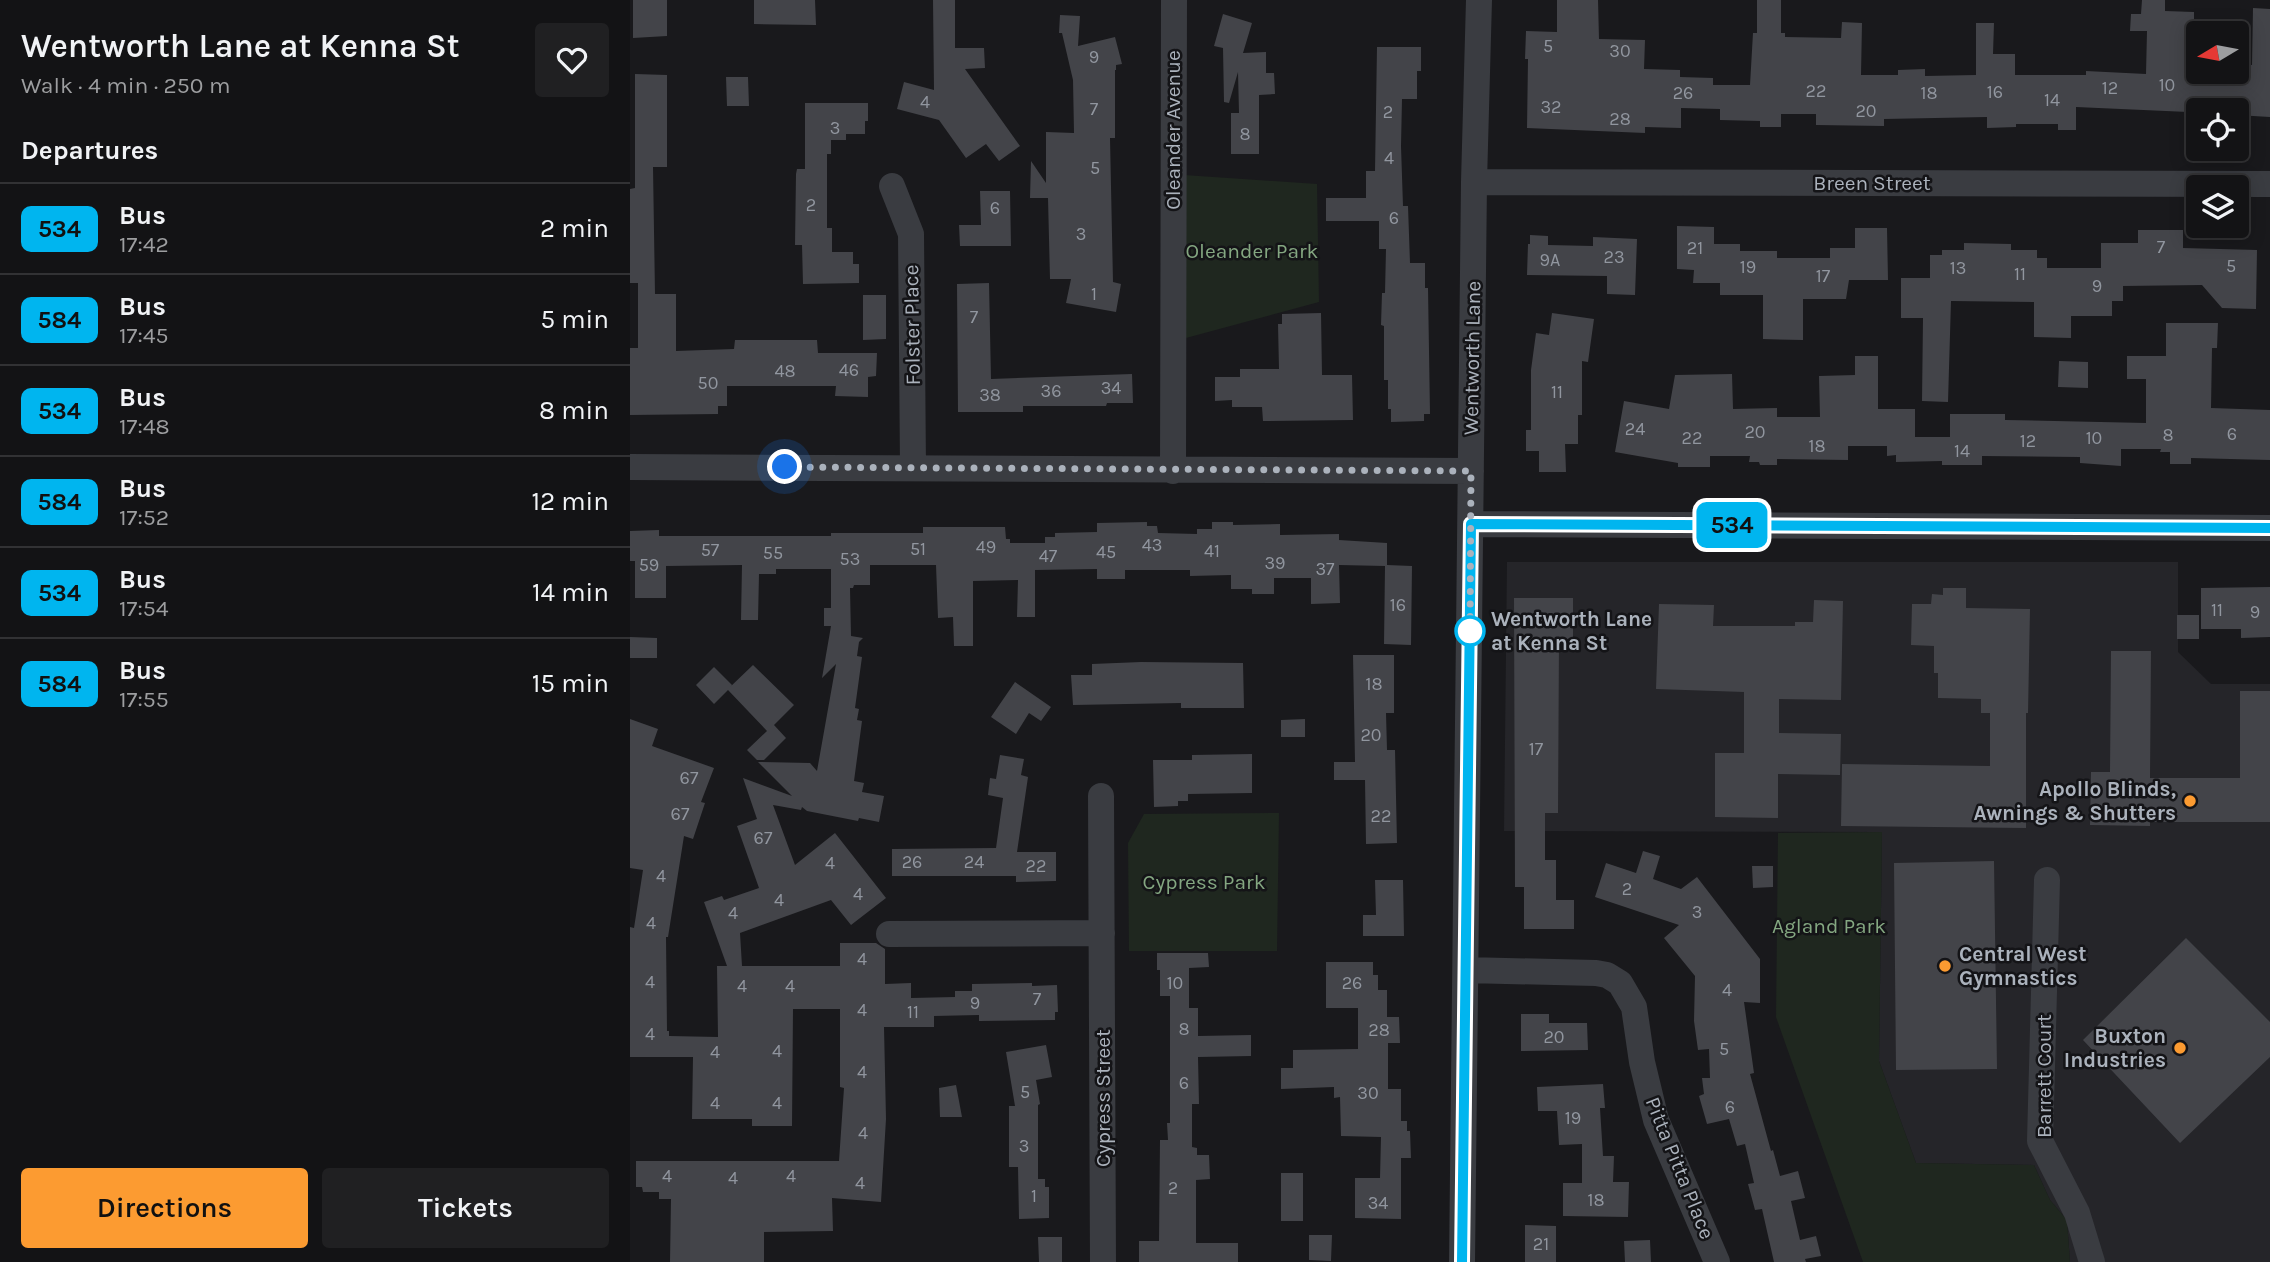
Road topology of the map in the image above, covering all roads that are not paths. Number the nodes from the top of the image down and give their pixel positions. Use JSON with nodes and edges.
{"nodes":[{"id":1,"x":1174,"y":0,"type":"edge"},
{"id":2,"x":1479,"y":0,"type":"edge"},
{"id":3,"x":1474,"y":183,"type":"junction"},
{"id":4,"x":2270,"y":184,"type":"edge"},
{"id":5,"x":892,"y":186,"type":"dead end"},
{"id":6,"x":630,"y":467,"type":"edge"},
{"id":7,"x":913,"y":467,"type":"junction"},
{"id":8,"x":1173,"y":471,"type":"junction"},
{"id":9,"x":1471,"y":471,"type":"junction"},
{"id":10,"x":1471,"y":524,"type":"junction"},
{"id":11,"x":2270,"y":528,"type":"edge"},
{"id":12,"x":1101,"y":796,"type":"dead end"},
{"id":13,"x":2047,"y":880,"type":"dead end"},
{"id":14,"x":1102,"y":933,"type":"junction"},
{"id":15,"x":889,"y":934,"type":"dead end"},
{"id":16,"x":1466,"y":971,"type":"junction"},
{"id":17,"x":1103,"y":1262,"type":"edge"},
{"id":18,"x":1462,"y":1262,"type":"edge"},
{"id":19,"x":1717,"y":1262,"type":"edge"},
{"id":20,"x":2092,"y":1262,"type":"edge"}],
"edges":[{"from":1,"to":8,"type":"street","name":"Oleander Avenue"},
{"from":2,"to":3,"type":"street","name":"Wentworth Lane"},
{"from":3,"to":4,"type":"street","name":"Breen Street"},
{"from":3,"to":9,"type":"street","name":"Wentworth Lane"},
{"from":5,"to":7,"type":"street","name":"Folster Place"},
{"from":6,"to":7,"type":"street"},
{"from":7,"to":8,"type":"street"},
{"from":8,"to":9,"type":"street"},
{"from":9,"to":10,"type":"street","name":"Wentworth Lane"},
{"from":10,"to":11,"type":"street"},
{"from":10,"to":16,"type":"street","name":"Wentworth Lane"},
{"from":12,"to":14,"type":"street","name":"Cypress Street"},
{"from":13,"to":20,"type":"street","name":"Barrett Court"},
{"from":14,"to":15,"type":"street"},
{"from":14,"to":17,"type":"street","name":"Cypress Street"},
{"from":16,"to":18,"type":"street","name":"Wentworth Lane"},
{"from":16,"to":19,"type":"street","name":"Pitta Pitta Place"}]}
